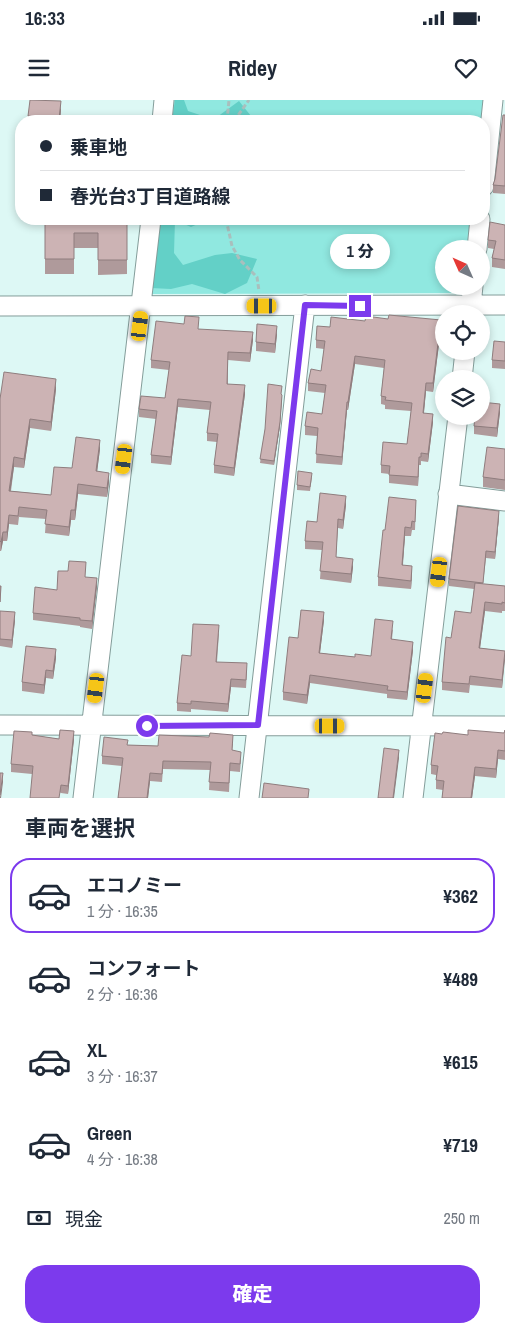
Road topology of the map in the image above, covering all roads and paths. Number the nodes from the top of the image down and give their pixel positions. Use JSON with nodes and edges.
{"nodes":[{"id":1,"x":164,"y":100,"type":"edge"},
{"id":2,"x":229,"y":100,"type":"edge"},
{"id":3,"x":249,"y":100,"type":"edge"},
{"id":4,"x":493,"y":100,"type":"edge"},
{"id":5,"x":163,"y":115,"type":"edge"},
{"id":6,"x":228,"y":115,"type":"edge"},
{"id":7,"x":238,"y":115,"type":"edge"},
{"id":8,"x":490,"y":129,"type":"edge"},
{"id":9,"x":150,"y":225,"type":"edge"},
{"id":10,"x":227,"y":225,"type":"edge"},
{"id":11,"x":479,"y":225,"type":"edge"},
{"id":12,"x":478,"y":240,"type":"edge"},
{"id":13,"x":305,"y":305,"type":"junction"},
{"id":14,"x":0,"y":306,"type":"edge"},
{"id":15,"x":142,"y":306,"type":"junction"},
{"id":16,"x":262,"y":306,"type":"junction"},
{"id":17,"x":505,"y":306,"type":"edge"},
{"id":18,"x":490,"y":308,"type":"edge"},
{"id":19,"x":435,"y":309,"type":"edge"},
{"id":20,"x":457,"y":425,"type":"edge"},
{"id":21,"x":448,"y":494,"type":"junction"},
{"id":22,"x":505,"y":501,"type":"edge"},
{"id":23,"x":0,"y":725,"type":"edge"},
{"id":24,"x":258,"y":725,"type":"junction"},
{"id":25,"x":92,"y":726,"type":"junction"},
{"id":26,"x":505,"y":726,"type":"edge"},
{"id":27,"x":421,"y":727,"type":"junction"},
{"id":28,"x":83,"y":798,"type":"edge"},
{"id":29,"x":249,"y":798,"type":"edge"},
{"id":30,"x":413,"y":798,"type":"edge"}],
"edges":[{"from":1,"to":5,"type":"street"},
{"from":2,"to":6,"type":"path"},
{"from":3,"to":7,"type":"path"},
{"from":4,"to":8,"type":"street"},
{"from":9,"to":15,"type":"street"},
{"from":10,"to":16,"type":"path"},
{"from":11,"to":12,"type":"street"},
{"from":13,"to":16,"type":"street"},
{"from":13,"to":19,"type":"street"},
{"from":13,"to":24,"type":"street"},
{"from":14,"to":15,"type":"street"},
{"from":15,"to":16,"type":"street"},
{"from":15,"to":25,"type":"street"},
{"from":17,"to":18,"type":"street"},
{"from":20,"to":21,"type":"street"},
{"from":21,"to":22,"type":"street"},
{"from":21,"to":27,"type":"street"},
{"from":23,"to":25,"type":"street"},
{"from":24,"to":25,"type":"street"},
{"from":24,"to":27,"type":"street"},
{"from":24,"to":29,"type":"street"},
{"from":25,"to":28,"type":"street"},
{"from":26,"to":27,"type":"street"},
{"from":27,"to":30,"type":"street"}]}
